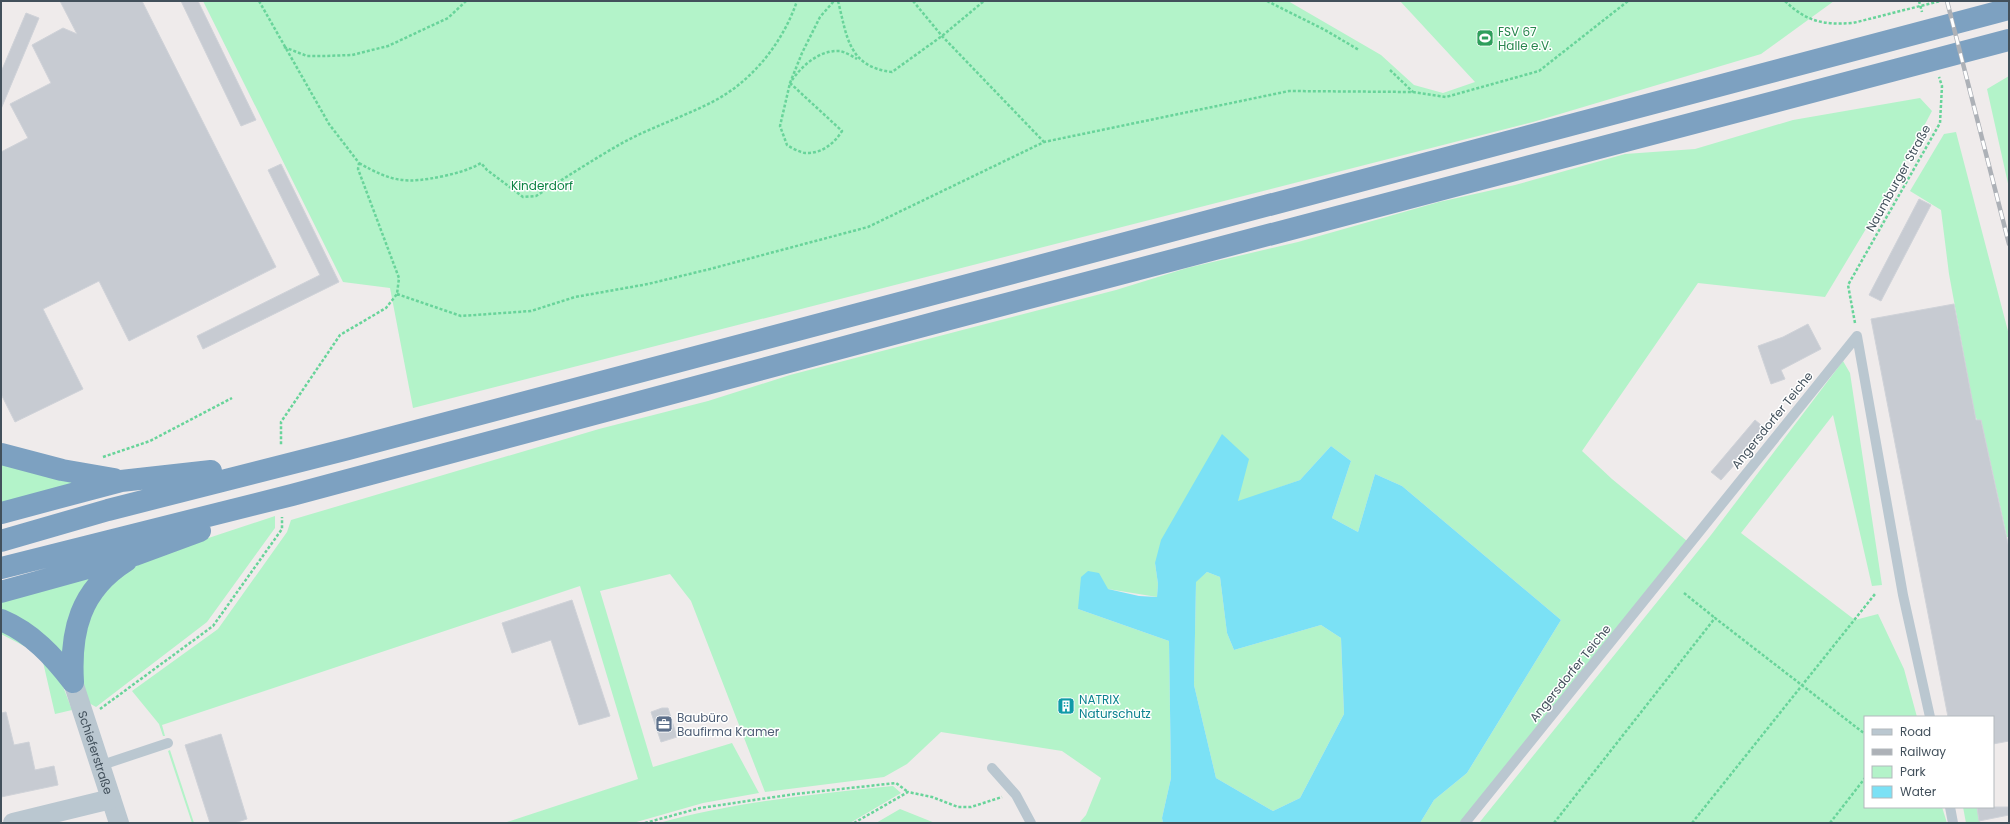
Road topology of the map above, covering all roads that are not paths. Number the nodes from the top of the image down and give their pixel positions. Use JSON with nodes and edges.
{"nodes":[{"id":1,"x":2009,"y":2,"type":"edge"},
{"id":2,"x":2009,"y":9,"type":"edge"},
{"id":3,"x":1976,"y":18,"type":"junction"},
{"id":4,"x":2009,"y":40,"type":"edge"},
{"id":5,"x":2009,"y":46,"type":"edge"},
{"id":6,"x":1985,"y":47,"type":"junction"},
{"id":7,"x":1,"y":454,"type":"edge"},
{"id":8,"x":289,"y":457,"type":"junction"},
{"id":9,"x":121,"y":481,"type":"junction"},
{"id":10,"x":263,"y":502,"type":"junction"},
{"id":11,"x":1,"y":513,"type":"edge"},
{"id":12,"x":1,"y":541,"type":"edge"},
{"id":13,"x":135,"y":555,"type":"junction"},
{"id":14,"x":1,"y":568,"type":"edge"},
{"id":15,"x":1,"y":592,"type":"edge"},
{"id":16,"x":1,"y":620,"type":"edge"},
{"id":17,"x":73,"y":682,"type":"junction"},
{"id":18,"x":1930,"y":716,"type":"edge"},
{"id":19,"x":168,"y":743,"type":"dead end"},
{"id":20,"x":99,"y":766,"type":"junction"},
{"id":21,"x":992,"y":768,"type":"dead end"},
{"id":22,"x":111,"y":799,"type":"junction"},
{"id":23,"x":1950,"y":808,"type":"edge"},
{"id":24,"x":13,"y":823,"type":"edge"},
{"id":25,"x":118,"y":823,"type":"edge"},
{"id":26,"x":1031,"y":823,"type":"edge"},
{"id":27,"x":1466,"y":823,"type":"edge"},
{"id":28,"x":1953,"y":823,"type":"edge"}],
"edges":[{"from":1,"to":3,"type":"highway"},
{"from":2,"to":3,"type":"highway"},
{"from":3,"to":8,"type":"highway"},
{"from":4,"to":6,"type":"highway"},
{"from":5,"to":6,"type":"highway"},
{"from":6,"to":10,"type":"highway"},
{"from":7,"to":9,"type":"highway"},
{"from":8,"to":9,"type":"highway"},
{"from":8,"to":12,"type":"highway"},
{"from":9,"to":11,"type":"highway"},
{"from":10,"to":13,"type":"highway"},
{"from":10,"to":14,"type":"highway"},
{"from":13,"to":15,"type":"highway"},
{"from":13,"to":17,"type":"highway"},
{"from":16,"to":17,"type":"highway"},
{"from":17,"to":20,"type":"street","name":"Schieferstraße"},
{"from":18,"to":27,"type":"lane","name":"Angersdorfer Teiche"},
{"from":19,"to":20,"type":"lane"},
{"from":20,"to":22,"type":"street","name":"Schieferstraße"},
{"from":21,"to":26,"type":"lane"},
{"from":22,"to":24,"type":"street"},
{"from":22,"to":25,"type":"street","name":"Schieferstraße"},
{"from":23,"to":28,"type":"lane"}]}
